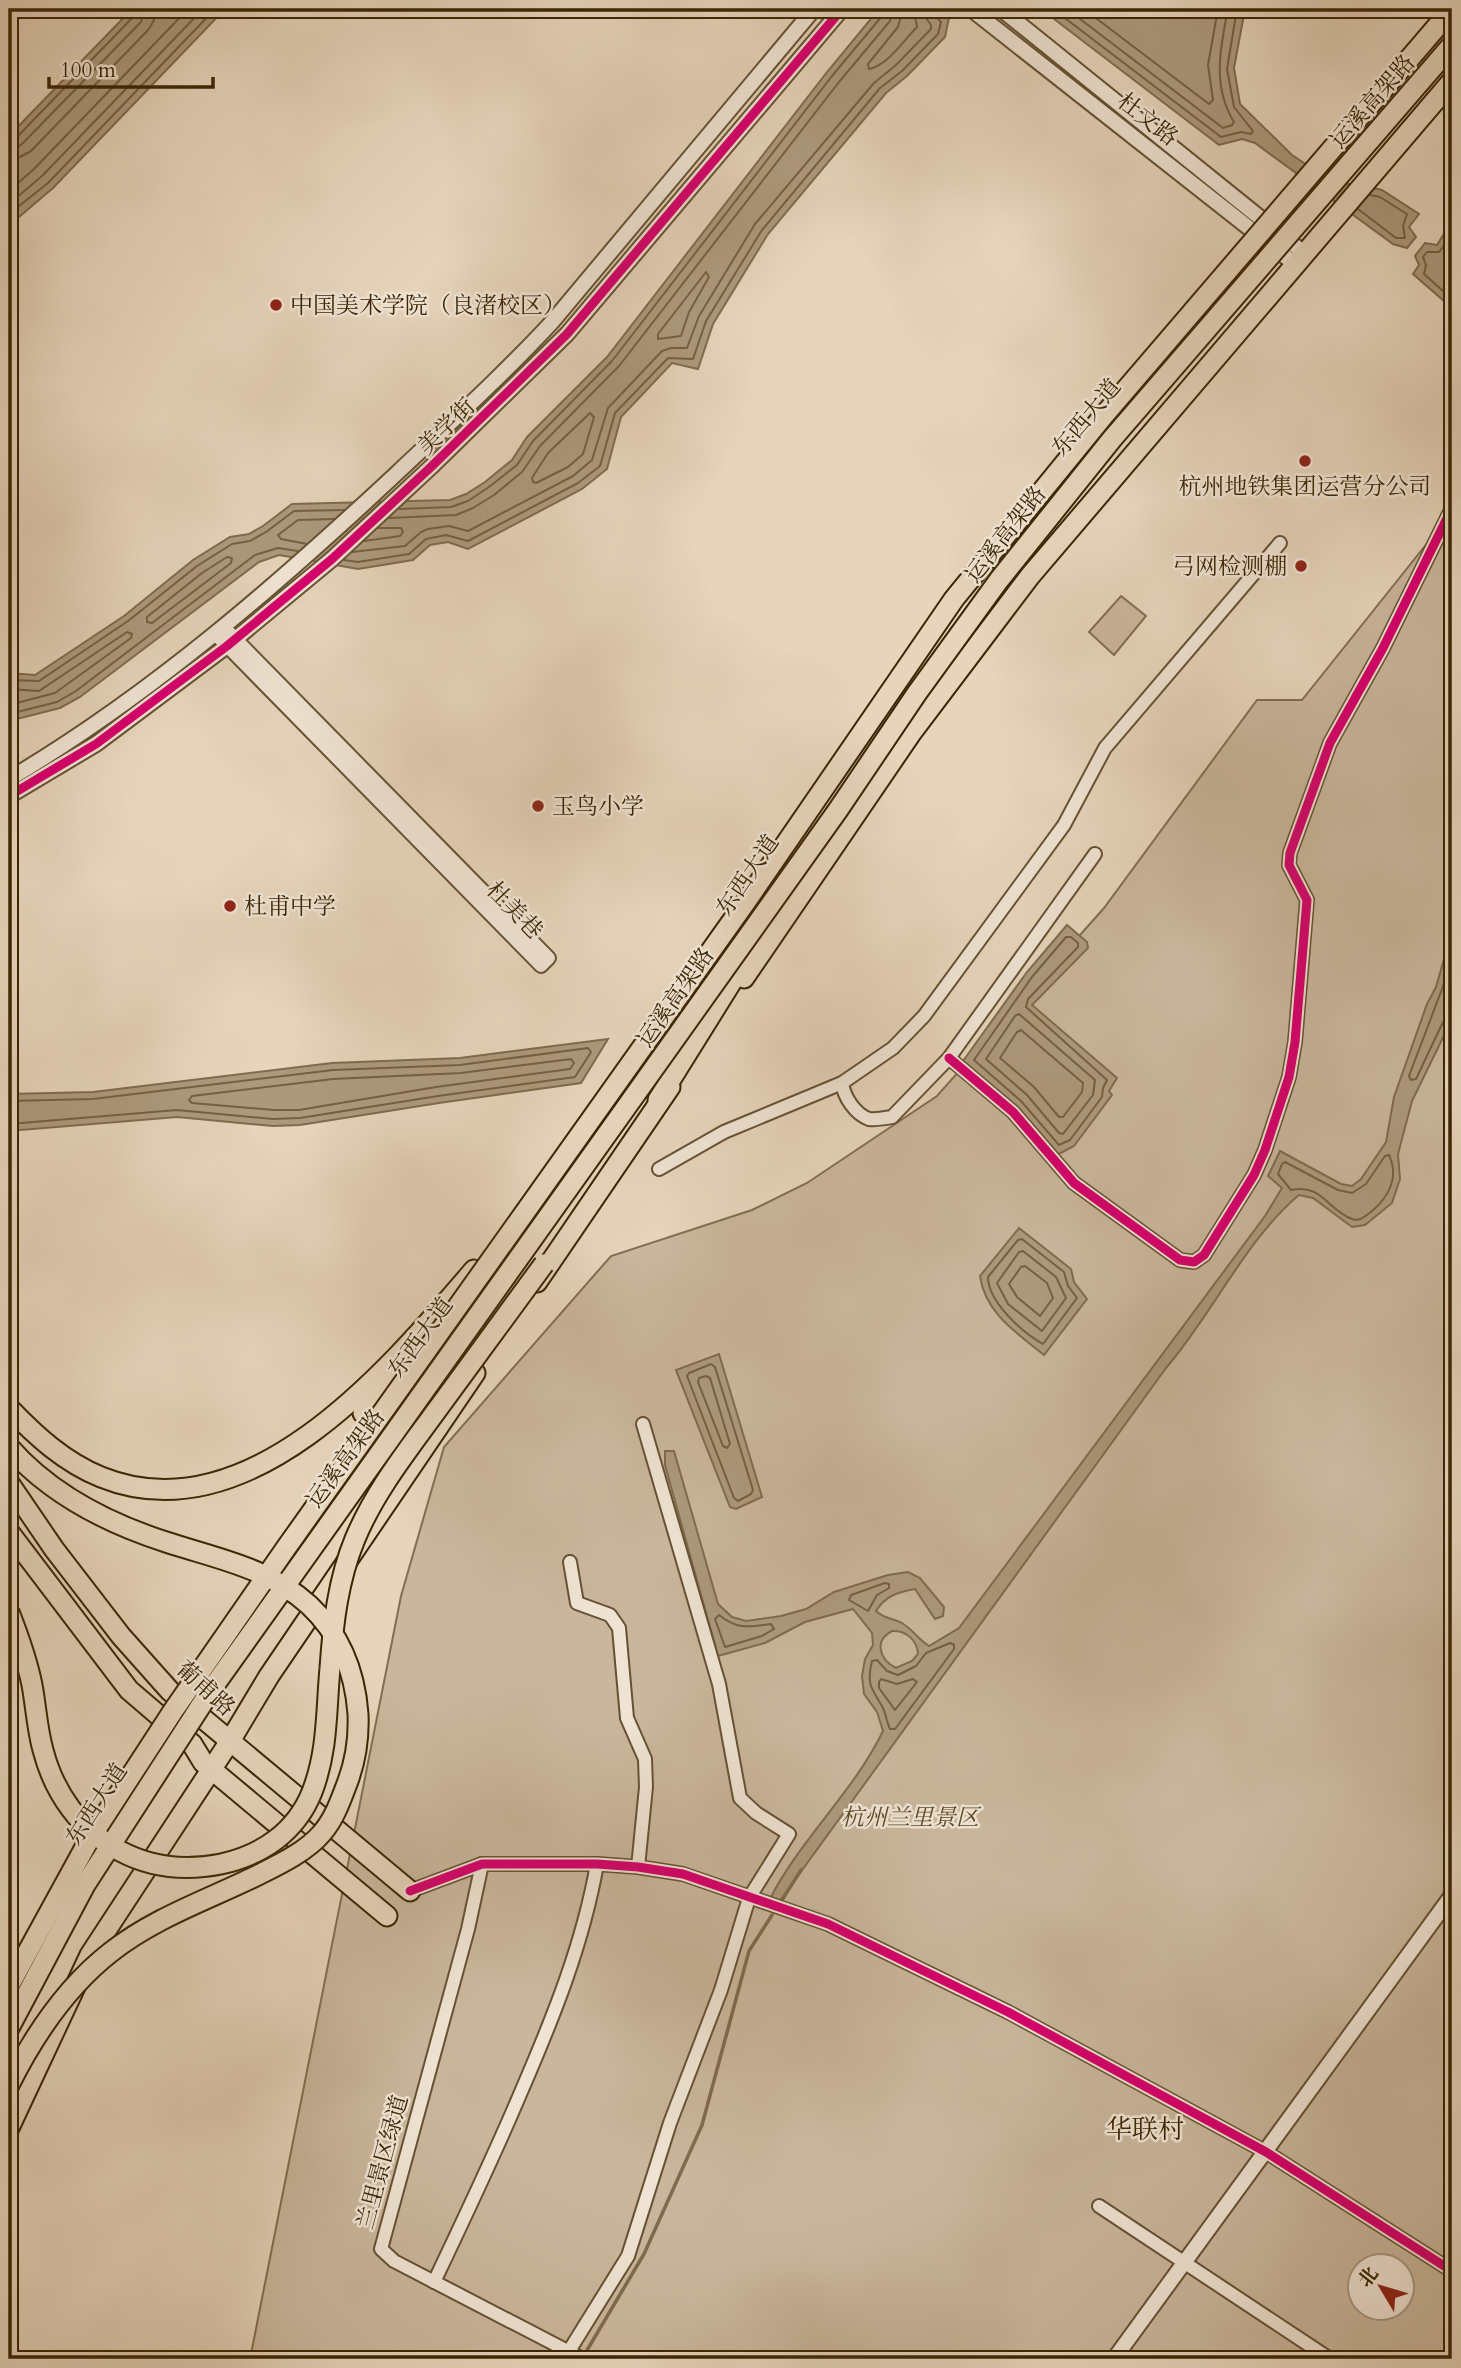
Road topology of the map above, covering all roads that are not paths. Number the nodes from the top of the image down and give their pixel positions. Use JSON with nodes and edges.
{"nodes":[{"id":1,"x":814,"y":9,"type":"edge"},
{"id":2,"x":842,"y":9,"type":"edge"},
{"id":3,"x":971,"y":9,"type":"edge"},
{"id":4,"x":1001,"y":9,"type":"edge"},
{"id":5,"x":1452,"y":9,"type":"edge"},
{"id":6,"x":1452,"y":29,"type":"edge"},
{"id":7,"x":1452,"y":45,"type":"edge"},
{"id":8,"x":1452,"y":82,"type":"edge"},
{"id":9,"x":1273,"y":237,"type":"junction"},
{"id":10,"x":1300,"y":260,"type":"junction"},
{"id":11,"x":1452,"y":508,"type":"edge"},
{"id":12,"x":1280,"y":543,"type":"dead end"},
{"id":13,"x":220,"y":631,"type":"junction"},
{"id":14,"x":231,"y":643,"type":"junction"},
{"id":15,"x":9,"y":779,"type":"edge"},
{"id":16,"x":9,"y":796,"type":"edge"},
{"id":17,"x":818,"y":798,"type":"junction"},
{"id":18,"x":838,"y":810,"type":"junction"},
{"id":19,"x":1095,"y":854,"type":"dead end"},
{"id":20,"x":949,"y":1058,"type":"junction"},
{"id":21,"x":842,"y":1083,"type":"junction"},
{"id":22,"x":659,"y":1169,"type":"dead end"},
{"id":23,"x":474,"y":1270,"type":"junction"},
{"id":24,"x":9,"y":1408,"type":"edge"},
{"id":25,"x":363,"y":1413,"type":"dead end"},
{"id":26,"x":643,"y":1424,"type":"dead end"},
{"id":27,"x":9,"y":1447,"type":"edge"},
{"id":28,"x":9,"y":1483,"type":"edge"},
{"id":29,"x":9,"y":1532,"type":"edge"},
{"id":30,"x":570,"y":1562,"type":"dead end"},
{"id":31,"x":9,"y":1612,"type":"edge"},
{"id":32,"x":188,"y":1707,"type":"junction"},
{"id":33,"x":173,"y":1729,"type":"junction"},
{"id":34,"x":230,"y":1741,"type":"junction"},
{"id":35,"x":211,"y":1769,"type":"junction"},
{"id":36,"x":481,"y":1864,"type":"junction"},
{"id":37,"x":597,"y":1864,"type":"junction"},
{"id":38,"x":638,"y":1867,"type":"junction"},
{"id":39,"x":410,"y":1891,"type":"joint"},
{"id":40,"x":1452,"y":1895,"type":"edge"},
{"id":41,"x":749,"y":1898,"type":"junction"},
{"id":42,"x":387,"y":1916,"type":"dead end"},
{"id":43,"x":9,"y":1986,"type":"edge"},
{"id":44,"x":9,"y":2006,"type":"edge"},
{"id":45,"x":9,"y":2028,"type":"edge"},
{"id":46,"x":9,"y":2085,"type":"edge"},
{"id":47,"x":9,"y":2128,"type":"edge"},
{"id":48,"x":1266,"y":2152,"type":"junction"},
{"id":49,"x":1099,"y":2206,"type":"dead end"},
{"id":50,"x":1185,"y":2262,"type":"junction"},
{"id":51,"x":1452,"y":2270,"type":"edge"},
{"id":52,"x":434,"y":2282,"type":"junction"},
{"id":53,"x":572,"y":2356,"type":"edge"},
{"id":54,"x":1114,"y":2359,"type":"edge"},
{"id":55,"x":1330,"y":2359,"type":"edge"}],
"edges":[{"from":1,"to":13,"type":"street","name":"美学街"},
{"from":2,"to":14,"type":"street","name":"美学街"},
{"from":3,"to":9,"type":"street","name":"杜文路"},
{"from":4,"to":9,"type":"street","name":"杜文路"},
{"from":5,"to":17,"type":"main road","name":"运溪高架路","bridge":true},
{"from":6,"to":9,"type":"main road","name":"东西大道"},
{"from":7,"to":18,"type":"main road","name":"运溪高架路","bridge":true},
{"from":8,"to":10,"type":"main road"},
{"from":9,"to":10,"type":"street","name":"杜文路"},
{"from":9,"to":32,"type":"main road","name":"东西大道"},
{"from":10,"to":34,"type":"main road"},
{"from":11,"to":20,"type":"street"},
{"from":12,"to":21,"type":"street"},
{"from":13,"to":14,"type":"street","name":"杜美巷"},
{"from":13,"to":15,"type":"street","name":"美学街"},
{"from":14,"to":14,"type":"street","name":"杜美巷"},
{"from":14,"to":16,"type":"street","name":"美学街"},
{"from":17,"to":23,"type":"main road","bridge":true},
{"from":17,"to":43,"type":"main road","name":"运溪高架路","bridge":true},
{"from":18,"to":31,"type":"main road","bridge":true},
{"from":18,"to":45,"type":"main road","name":"运溪高架路","bridge":true},
{"from":19,"to":20,"type":"street"},
{"from":20,"to":21,"type":"street"},
{"from":21,"to":22,"type":"street"},
{"from":23,"to":24,"type":"main road"},
{"from":23,"to":25,"type":"main road"},
{"from":26,"to":41,"type":"street"},
{"from":27,"to":46,"type":"main road","bridge":true},
{"from":28,"to":32,"type":"main road","name":"葡甫路"},
{"from":29,"to":33,"type":"main road"},
{"from":30,"to":38,"type":"street"},
{"from":32,"to":33,"type":"main road","name":"东西大道"},
{"from":32,"to":34,"type":"main road","name":"葡甫路"},
{"from":33,"to":35,"type":"main road"},
{"from":33,"to":44,"type":"main road","name":"东西大道"},
{"from":34,"to":35,"type":"main road"},
{"from":34,"to":39,"type":"main road","name":"葡甫路"},
{"from":35,"to":42,"type":"main road"},
{"from":35,"to":47,"type":"main road"},
{"from":36,"to":37,"type":"street"},
{"from":36,"to":39,"type":"street"},
{"from":36,"to":52,"type":"street","name":"兰里景区绿道"},
{"from":37,"to":38,"type":"street"},
{"from":37,"to":52,"type":"street"},
{"from":38,"to":41,"type":"street"},
{"from":40,"to":48,"type":"street"},
{"from":41,"to":48,"type":"street"},
{"from":41,"to":53,"type":"street"},
{"from":48,"to":50,"type":"street"},
{"from":48,"to":51,"type":"street"},
{"from":49,"to":50,"type":"street"},
{"from":50,"to":54,"type":"street"},
{"from":50,"to":55,"type":"street"},
{"from":52,"to":53,"type":"street","name":"兰里景区绿道"}]}
